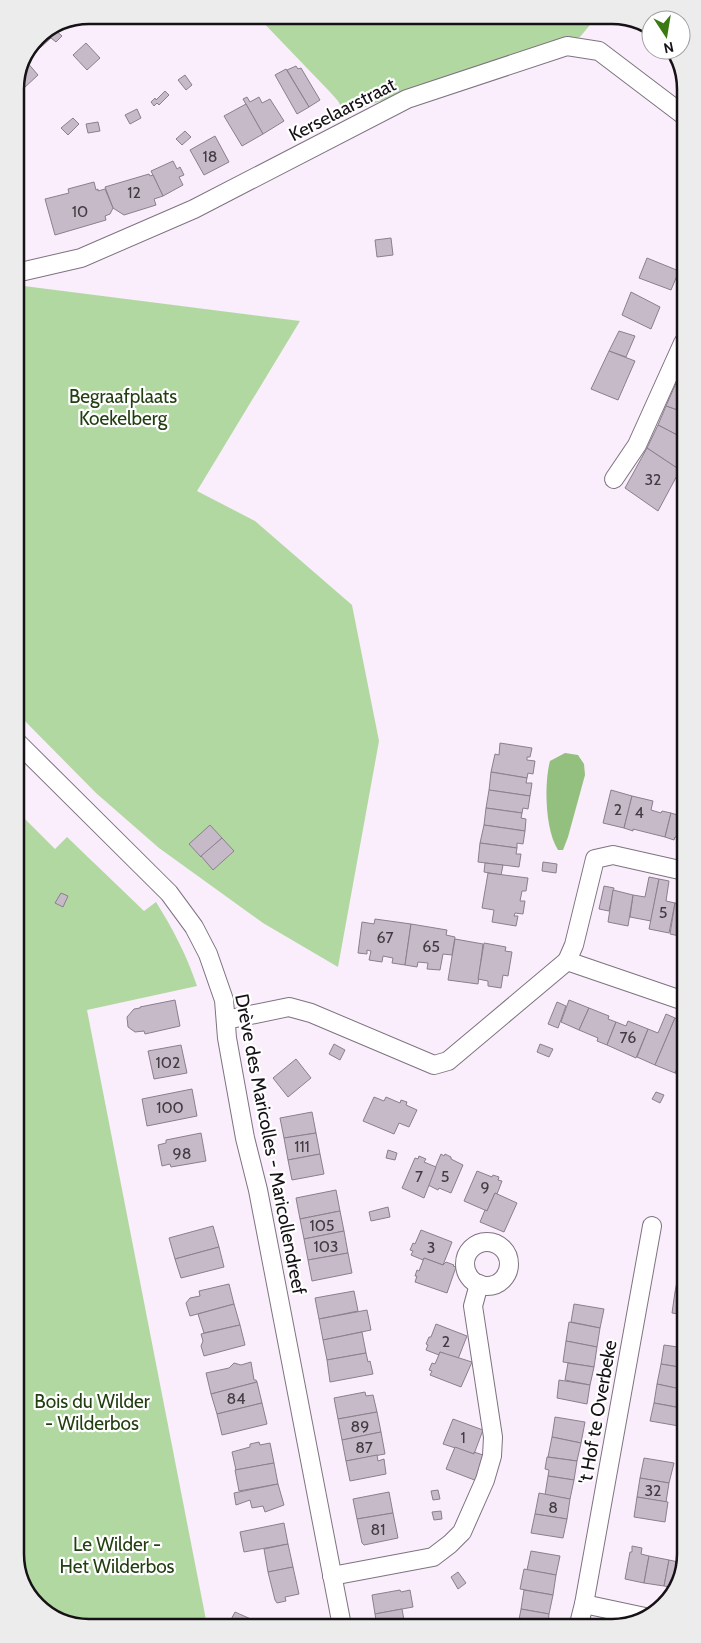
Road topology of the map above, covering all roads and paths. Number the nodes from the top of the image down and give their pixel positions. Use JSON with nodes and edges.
{"nodes":[{"id":1,"x":677,"y":110,"type":"edge"},
{"id":2,"x":24,"y":271,"type":"edge"},
{"id":3,"x":677,"y":356,"type":"edge"},
{"id":4,"x":614,"y":479,"type":"dead end"},
{"id":5,"x":24,"y":749,"type":"edge"},
{"id":6,"x":677,"y":869,"type":"edge"},
{"id":7,"x":567,"y":961,"type":"junction"},
{"id":8,"x":677,"y":999,"type":"edge"},
{"id":9,"x":226,"y":1020,"type":"junction"},
{"id":10,"x":652,"y":1226,"type":"dead end"},
{"id":11,"x":478,"y":1284,"type":"dead end"},
{"id":12,"x":332,"y":1576,"type":"junction"},
{"id":13,"x":584,"y":1604,"type":"junction"},
{"id":14,"x":636,"y":1615,"type":"edge"},
{"id":15,"x":341,"y":1619,"type":"edge"},
{"id":16,"x":580,"y":1619,"type":"edge"}],
"edges":[{"from":1,"to":2,"type":"street","name":"Kerselaarstraat"},
{"from":3,"to":4,"type":"street"},
{"from":5,"to":9,"type":"street","name":"Drève des Maricolles - Maricollendreef"},
{"from":6,"to":7,"type":"street"},
{"from":7,"to":8,"type":"street"},
{"from":7,"to":9,"type":"street"},
{"from":9,"to":12,"type":"street","name":"Drève des Maricolles - Maricollendreef"},
{"from":10,"to":13,"type":"street","name":"'t Hof te Overbeke"},
{"from":11,"to":12,"type":"street"},
{"from":12,"to":15,"type":"street","name":"Drève des Maricolles - Maricollendreef"},
{"from":13,"to":14,"type":"street"},
{"from":13,"to":16,"type":"street","name":"'t Hof te Overbeke"}]}
